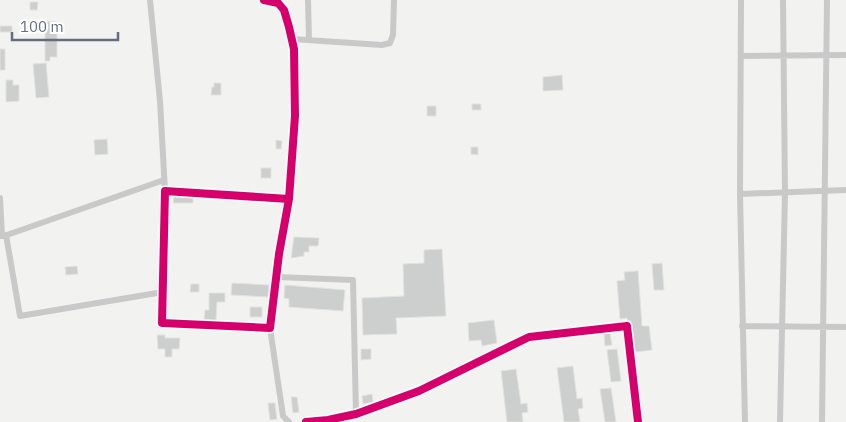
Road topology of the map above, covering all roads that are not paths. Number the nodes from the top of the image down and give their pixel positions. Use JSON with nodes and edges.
{"nodes":[{"id":1,"x":150,"y":0,"type":"edge"},
{"id":2,"x":264,"y":0,"type":"edge"},
{"id":3,"x":308,"y":0,"type":"edge"},
{"id":4,"x":394,"y":0,"type":"edge"},
{"id":5,"x":742,"y":0,"type":"edge"},
{"id":6,"x":783,"y":0,"type":"edge"},
{"id":7,"x":827,"y":0,"type":"edge"},
{"id":8,"x":292,"y":39,"type":"junction"},
{"id":9,"x":309,"y":40,"type":"junction"},
{"id":10,"x":784,"y":55,"type":"junction"},
{"id":11,"x":827,"y":55,"type":"junction"},
{"id":12,"x":846,"y":55,"type":"edge"},
{"id":13,"x":741,"y":56,"type":"junction"},
{"id":14,"x":164,"y":180,"type":"junction"},
{"id":15,"x":824,"y":189,"type":"junction"},
{"id":16,"x":846,"y":190,"type":"edge"},
{"id":17,"x":165,"y":191,"type":"junction"},
{"id":18,"x":785,"y":193,"type":"junction"},
{"id":19,"x":740,"y":194,"type":"junction"},
{"id":20,"x":0,"y":198,"type":"edge"},
{"id":21,"x":289,"y":199,"type":"junction"},
{"id":22,"x":3,"y":236,"type":"edge"},
{"id":23,"x":276,"y":277,"type":"junction"},
{"id":24,"x":163,"y":292,"type":"junction"},
{"id":25,"x":742,"y":326,"type":"junction"},
{"id":26,"x":782,"y":326,"type":"junction"},
{"id":27,"x":824,"y":326,"type":"junction"},
{"id":28,"x":846,"y":327,"type":"edge"},
{"id":29,"x":270,"y":328,"type":"junction"},
{"id":30,"x":356,"y":414,"type":"junction"},
{"id":31,"x":328,"y":421,"type":"edge"},
{"id":32,"x":289,"y":422,"type":"edge"},
{"id":33,"x":306,"y":422,"type":"edge"},
{"id":34,"x":638,"y":422,"type":"edge"},
{"id":35,"x":745,"y":422,"type":"edge"},
{"id":36,"x":780,"y":422,"type":"edge"},
{"id":37,"x":822,"y":422,"type":"edge"}],
"edges":[{"from":1,"to":14,"type":"street"},
{"from":2,"to":8,"type":"street"},
{"from":3,"to":9,"type":"street"},
{"from":4,"to":9,"type":"street"},
{"from":5,"to":13,"type":"street"},
{"from":6,"to":10,"type":"street"},
{"from":7,"to":11,"type":"street"},
{"from":8,"to":9,"type":"street"},
{"from":8,"to":21,"type":"street"},
{"from":10,"to":11,"type":"street"},
{"from":10,"to":13,"type":"street"},
{"from":10,"to":18,"type":"street"},
{"from":11,"to":12,"type":"street"},
{"from":11,"to":15,"type":"street"},
{"from":13,"to":19,"type":"street"},
{"from":14,"to":17,"type":"street"},
{"from":14,"to":22,"type":"street"},
{"from":15,"to":16,"type":"street"},
{"from":15,"to":18,"type":"street"},
{"from":15,"to":27,"type":"street"},
{"from":17,"to":21,"type":"street"},
{"from":17,"to":24,"type":"street"},
{"from":18,"to":19,"type":"street"},
{"from":18,"to":26,"type":"street"},
{"from":19,"to":25,"type":"street"},
{"from":20,"to":22,"type":"street"},
{"from":21,"to":23,"type":"street"},
{"from":22,"to":24,"type":"street"},
{"from":23,"to":29,"type":"street"},
{"from":23,"to":30,"type":"street"},
{"from":24,"to":29,"type":"street"},
{"from":25,"to":26,"type":"street"},
{"from":25,"to":35,"type":"street"},
{"from":26,"to":27,"type":"street"},
{"from":26,"to":36,"type":"street"},
{"from":27,"to":28,"type":"street"},
{"from":27,"to":37,"type":"street"},
{"from":29,"to":32,"type":"street"},
{"from":30,"to":31,"type":"street"},
{"from":30,"to":34,"type":"street"},
{"from":31,"to":33,"type":"street"}]}
